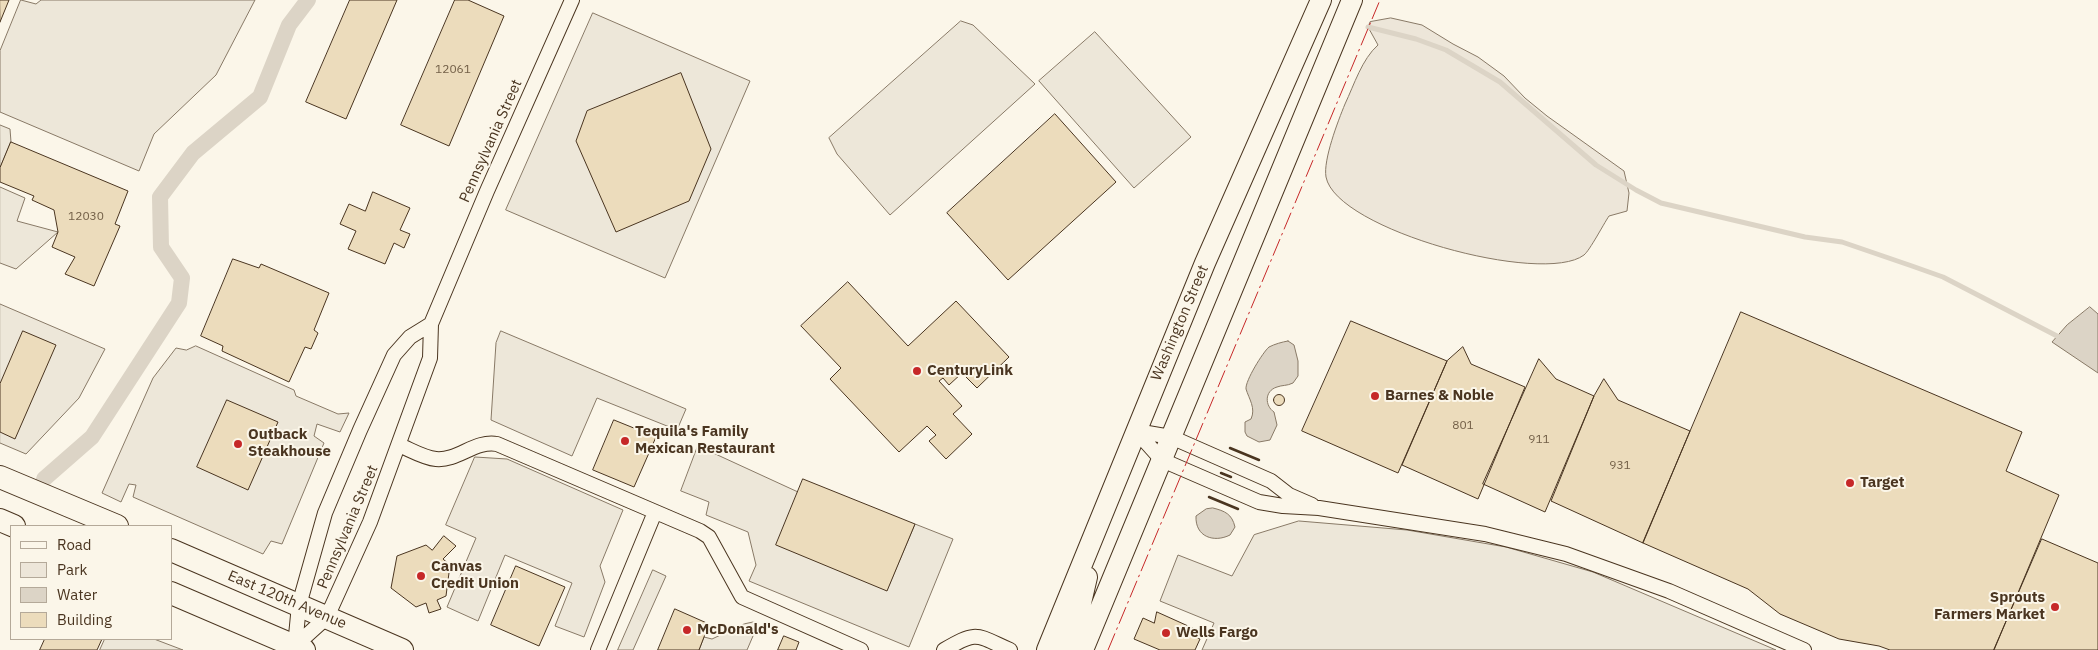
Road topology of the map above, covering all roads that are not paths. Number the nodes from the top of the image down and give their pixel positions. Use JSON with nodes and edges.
{"nodes":[{"id":1,"x":572,"y":0,"type":"edge"},
{"id":2,"x":1321,"y":0,"type":"edge"},
{"id":3,"x":1352,"y":0,"type":"edge"},
{"id":4,"x":431,"y":324,"type":"junction"},
{"id":5,"x":1136,"y":431,"type":"junction"},
{"id":6,"x":1172,"y":437,"type":"junction"},
{"id":7,"x":399,"y":445,"type":"junction"},
{"id":8,"x":1162,"y":460,"type":"junction"},
{"id":9,"x":0,"y":477,"type":"edge"},
{"id":10,"x":1319,"y":508,"type":"junction"},
{"id":11,"x":656,"y":512,"type":"junction"},
{"id":12,"x":0,"y":520,"type":"edge"},
{"id":13,"x":12,"y":525,"type":"edge"},
{"id":14,"x":115,"y":525,"type":"edge"},
{"id":15,"x":1093,"y":538,"type":"junction"},
{"id":16,"x":172,"y":550,"type":"edge"},
{"id":17,"x":172,"y":593,"type":"edge"},
{"id":18,"x":299,"y":605,"type":"junction"},
{"id":19,"x":327,"y":617,"type":"junction"},
{"id":20,"x":299,"y":648,"type":"edge"},
{"id":21,"x":859,"y":649,"type":"edge"},
{"id":22,"x":402,"y":650,"type":"edge"},
{"id":23,"x":598,"y":650,"type":"edge"},
{"id":24,"x":944,"y":650,"type":"edge"},
{"id":25,"x":1010,"y":650,"type":"edge"},
{"id":26,"x":1047,"y":650,"type":"edge"},
{"id":27,"x":1064,"y":650,"type":"edge"},
{"id":28,"x":1083,"y":650,"type":"edge"},
{"id":29,"x":1804,"y":650,"type":"edge"}],
"edges":[{"from":1,"to":4,"type":"street","name":"Pennsylvania Street"},
{"from":2,"to":5,"type":"main road","name":"Washington Street"},
{"from":3,"to":6,"type":"main road"},
{"from":4,"to":7,"type":"street","name":"Pennsylvania Street"},
{"from":4,"to":18,"type":"street","name":"Pennsylvania Street"},
{"from":5,"to":6,"type":"street"},
{"from":5,"to":8,"type":"street"},
{"from":5,"to":15,"type":"main road","name":"Washington Street"},
{"from":6,"to":8,"type":"main road"},
{"from":6,"to":10,"type":"street"},
{"from":7,"to":11,"type":"street"},
{"from":7,"to":19,"type":"street","name":"Pennsylvania Street"},
{"from":8,"to":10,"type":"street"},
{"from":8,"to":28,"type":"main road"},
{"from":9,"to":14,"type":"main road"},
{"from":10,"to":29,"type":"street"},
{"from":11,"to":21,"type":"street"},
{"from":11,"to":23,"type":"street"},
{"from":12,"to":13,"type":"main road"},
{"from":15,"to":26,"type":"main road","name":"Washington Street"},
{"from":15,"to":27,"type":"main road"},
{"from":16,"to":18,"type":"main road","name":"East 120th Avenue"},
{"from":17,"to":20,"type":"main road"},
{"from":18,"to":19,"type":"main road","name":"East 120th Avenue"},
{"from":18,"to":20,"type":"street","name":"Pennsylvania Street"},
{"from":19,"to":20,"type":"street","name":"Pennsylvania Street"},
{"from":19,"to":22,"type":"main road","name":"East 120th Avenue"},
{"from":24,"to":25,"type":"street"}]}
